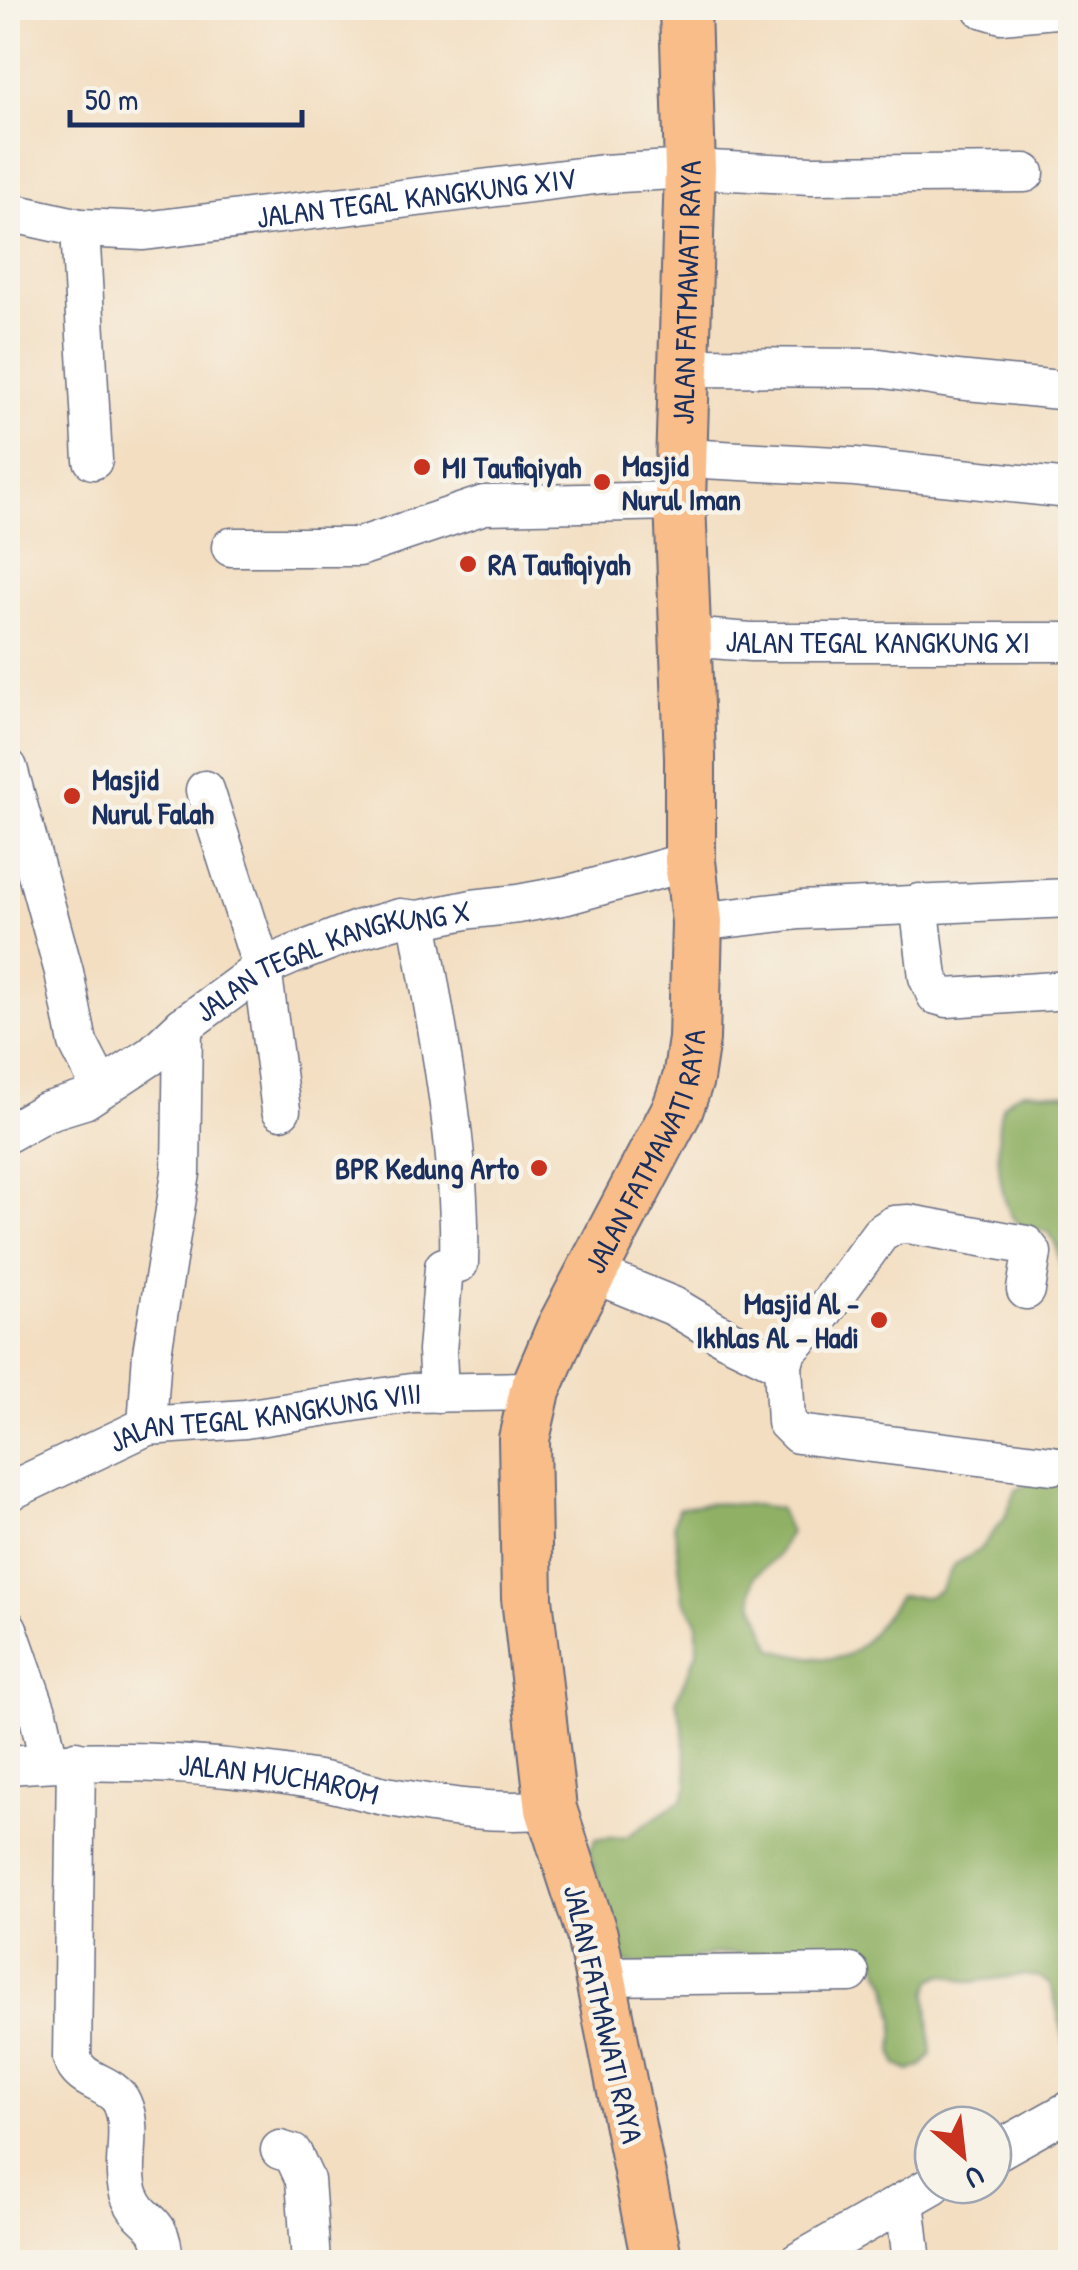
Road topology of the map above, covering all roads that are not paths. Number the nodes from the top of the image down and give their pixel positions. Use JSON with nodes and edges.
{"nodes":[{"id":1,"x":685,"y":8,"type":"edge"},
{"id":2,"x":982,"y":8,"type":"edge"},
{"id":3,"x":1066,"y":8,"type":"edge"},
{"id":4,"x":690,"y":168,"type":"junction"},
{"id":5,"x":1024,"y":174,"type":"dead end"},
{"id":6,"x":8,"y":212,"type":"edge"},
{"id":7,"x":80,"y":228,"type":"junction"},
{"id":8,"x":685,"y":368,"type":"junction"},
{"id":9,"x":1070,"y":391,"type":"edge"},
{"id":10,"x":93,"y":460,"type":"dead end"},
{"id":11,"x":682,"y":479,"type":"junction"},
{"id":12,"x":1070,"y":489,"type":"edge"},
{"id":13,"x":230,"y":547,"type":"dead end"},
{"id":14,"x":686,"y":638,"type":"junction"},
{"id":15,"x":1070,"y":642,"type":"edge"},
{"id":16,"x":8,"y":768,"type":"edge"},
{"id":17,"x":205,"y":790,"type":"dead end"},
{"id":18,"x":690,"y":861,"type":"junction"},
{"id":19,"x":1070,"y":898,"type":"edge"},
{"id":20,"x":919,"y":902,"type":"junction"},
{"id":21,"x":418,"y":920,"type":"junction"},
{"id":22,"x":697,"y":922,"type":"junction"},
{"id":23,"x":262,"y":968,"type":"junction"},
{"id":24,"x":1070,"y":990,"type":"edge"},
{"id":25,"x":183,"y":1026,"type":"junction"},
{"id":26,"x":101,"y":1088,"type":"junction"},
{"id":27,"x":282,"y":1110,"type":"dead end"},
{"id":28,"x":8,"y":1111,"type":"edge"},
{"id":29,"x":45,"y":1112,"type":"junction"},
{"id":30,"x":8,"y":1133,"type":"edge"},
{"id":31,"x":592,"y":1273,"type":"junction"},
{"id":32,"x":1026,"y":1290,"type":"dead end"},
{"id":33,"x":783,"y":1365,"type":"junction"},
{"id":34,"x":534,"y":1391,"type":"junction"},
{"id":35,"x":438,"y":1393,"type":"junction"},
{"id":36,"x":147,"y":1426,"type":"junction"},
{"id":37,"x":1052,"y":1465,"type":"dead end"},
{"id":38,"x":8,"y":1492,"type":"edge"},
{"id":39,"x":8,"y":1629,"type":"edge"},
{"id":40,"x":62,"y":1761,"type":"junction"},
{"id":41,"x":8,"y":1766,"type":"edge"},
{"id":42,"x":551,"y":1809,"type":"junction"},
{"id":43,"x":850,"y":1973,"type":"dead end"},
{"id":44,"x":599,"y":1976,"type":"junction"},
{"id":45,"x":1070,"y":2110,"type":"edge"},
{"id":46,"x":1013,"y":2141,"type":"edge"},
{"id":47,"x":280,"y":2150,"type":"dead end"},
{"id":48,"x":913,"y":2196,"type":"edge"},
{"id":49,"x":918,"y":2205,"type":"edge"},
{"id":50,"x":164,"y":2262,"type":"edge"},
{"id":51,"x":311,"y":2262,"type":"edge"},
{"id":52,"x":657,"y":2262,"type":"edge"},
{"id":53,"x":798,"y":2262,"type":"edge"},
{"id":54,"x":912,"y":2262,"type":"edge"}],
"edges":[{"from":1,"to":4,"type":"main road","name":"JALAN FATMAWATI RAYA"},
{"from":2,"to":3,"type":"street"},
{"from":4,"to":5,"type":"street","name":"JALAN TEGAL KANGKUNG XIV"},
{"from":4,"to":7,"type":"street","name":"JALAN TEGAL KANGKUNG XIV"},
{"from":4,"to":8,"type":"main road","name":"JALAN FATMAWATI RAYA"},
{"from":6,"to":7,"type":"street","name":"JALAN TEGAL KANGKUNG XIV"},
{"from":7,"to":10,"type":"street"},
{"from":8,"to":9,"type":"street"},
{"from":8,"to":11,"type":"main road","name":"JALAN FATMAWATI RAYA"},
{"from":11,"to":12,"type":"street"},
{"from":11,"to":13,"type":"street"},
{"from":11,"to":14,"type":"main road","name":"JALAN FATMAWATI RAYA"},
{"from":14,"to":15,"type":"street","name":"JALAN TEGAL KANGKUNG XI"},
{"from":14,"to":18,"type":"main road","name":"JALAN FATMAWATI RAYA"},
{"from":16,"to":26,"type":"street"},
{"from":17,"to":23,"type":"street"},
{"from":18,"to":21,"type":"street","name":"JALAN TEGAL KANGKUNG X"},
{"from":18,"to":22,"type":"main road","name":"JALAN FATMAWATI RAYA"},
{"from":19,"to":20,"type":"street"},
{"from":20,"to":22,"type":"street"},
{"from":20,"to":24,"type":"street"},
{"from":21,"to":23,"type":"street","name":"JALAN TEGAL KANGKUNG X"},
{"from":21,"to":35,"type":"street"},
{"from":22,"to":31,"type":"main road","name":"JALAN FATMAWATI RAYA"},
{"from":23,"to":25,"type":"street","name":"JALAN TEGAL KANGKUNG X"},
{"from":23,"to":27,"type":"street"},
{"from":25,"to":26,"type":"street","name":"JALAN TEGAL KANGKUNG X"},
{"from":25,"to":36,"type":"street"},
{"from":26,"to":29,"type":"street","name":"JALAN TEGAL KANGKUNG X"},
{"from":28,"to":29,"type":"street"},
{"from":29,"to":30,"type":"street","name":"JALAN TEGAL KANGKUNG X"},
{"from":31,"to":33,"type":"street"},
{"from":31,"to":34,"type":"main road","name":"JALAN FATMAWATI RAYA"},
{"from":32,"to":33,"type":"street"},
{"from":33,"to":37,"type":"street"},
{"from":34,"to":35,"type":"street","name":"JALAN TEGAL KANGKUNG VIII"},
{"from":34,"to":42,"type":"main road","name":"JALAN FATMAWATI RAYA"},
{"from":35,"to":36,"type":"street","name":"JALAN TEGAL KANGKUNG VIII"},
{"from":36,"to":38,"type":"street","name":"JALAN TEGAL KANGKUNG VIII"},
{"from":39,"to":40,"type":"street"},
{"from":40,"to":41,"type":"street","name":"JALAN MUCHAROM"},
{"from":40,"to":42,"type":"street","name":"JALAN MUCHAROM"},
{"from":40,"to":50,"type":"street"},
{"from":42,"to":44,"type":"main road","name":"JALAN FATMAWATI RAYA"},
{"from":43,"to":44,"type":"street"},
{"from":44,"to":52,"type":"main road","name":"JALAN FATMAWATI RAYA"},
{"from":45,"to":46,"type":"street"},
{"from":47,"to":51,"type":"street"},
{"from":48,"to":53,"type":"street"},
{"from":49,"to":54,"type":"street"}]}
